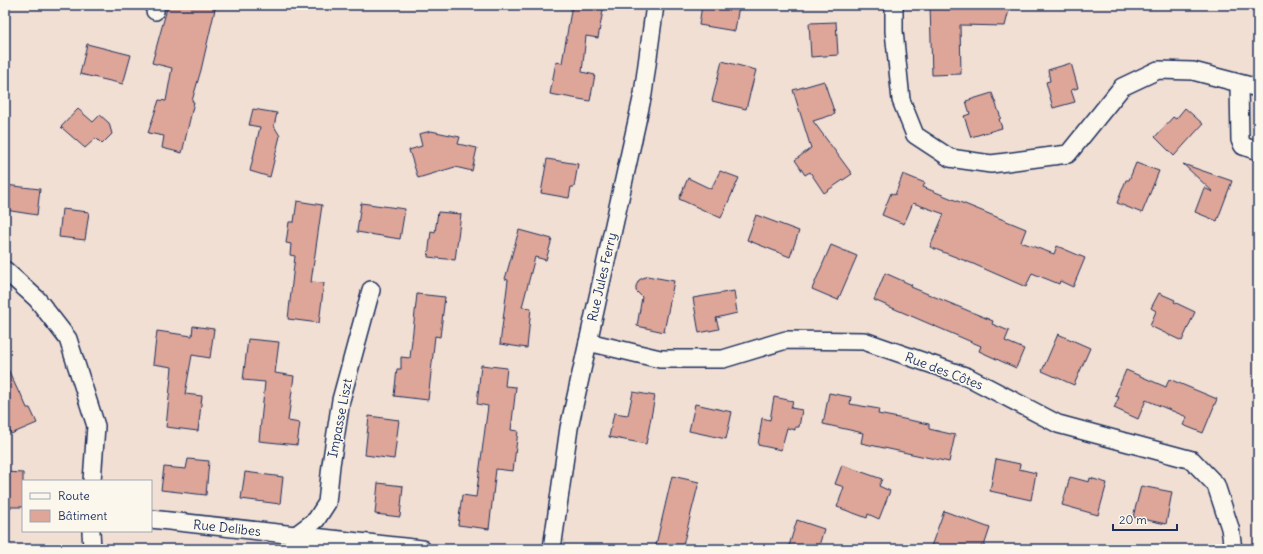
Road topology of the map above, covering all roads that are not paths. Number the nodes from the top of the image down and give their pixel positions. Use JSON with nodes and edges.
{"nodes":[{"id":1,"x":655,"y":5,"type":"edge"},
{"id":2,"x":894,"y":5,"type":"edge"},
{"id":3,"x":1238,"y":84,"type":"junction"},
{"id":4,"x":1258,"y":88,"type":"edge"},
{"id":5,"x":1258,"y":152,"type":"edge"},
{"id":6,"x":5,"y":270,"type":"edge"},
{"id":7,"x":371,"y":290,"type":"dead end"},
{"id":8,"x":588,"y":342,"type":"junction"},
{"id":9,"x":92,"y":480,"type":"edge"},
{"id":10,"x":152,"y":519,"type":"edge"},
{"id":11,"x":91,"y":532,"type":"edge"},
{"id":12,"x":295,"y":542,"type":"edge"},
{"id":13,"x":92,"y":549,"type":"edge"},
{"id":14,"x":422,"y":549,"type":"edge"},
{"id":15,"x":552,"y":549,"type":"edge"},
{"id":16,"x":1233,"y":549,"type":"edge"}],
"edges":[{"from":1,"to":8,"type":"street","name":"Rue Jules Ferry"},
{"from":2,"to":3,"type":"street"},
{"from":3,"to":4,"type":"street"},
{"from":3,"to":5,"type":"street"},
{"from":6,"to":9,"type":"street"},
{"from":7,"to":12,"type":"street","name":"Impasse Liszt"},
{"from":8,"to":15,"type":"street","name":"Rue Jules Ferry"},
{"from":8,"to":16,"type":"street","name":"Rue des Côtes"},
{"from":10,"to":12,"type":"street","name":"Rue Delibes"},
{"from":11,"to":13,"type":"street"},
{"from":12,"to":14,"type":"street","name":"Rue Delibes"}]}
